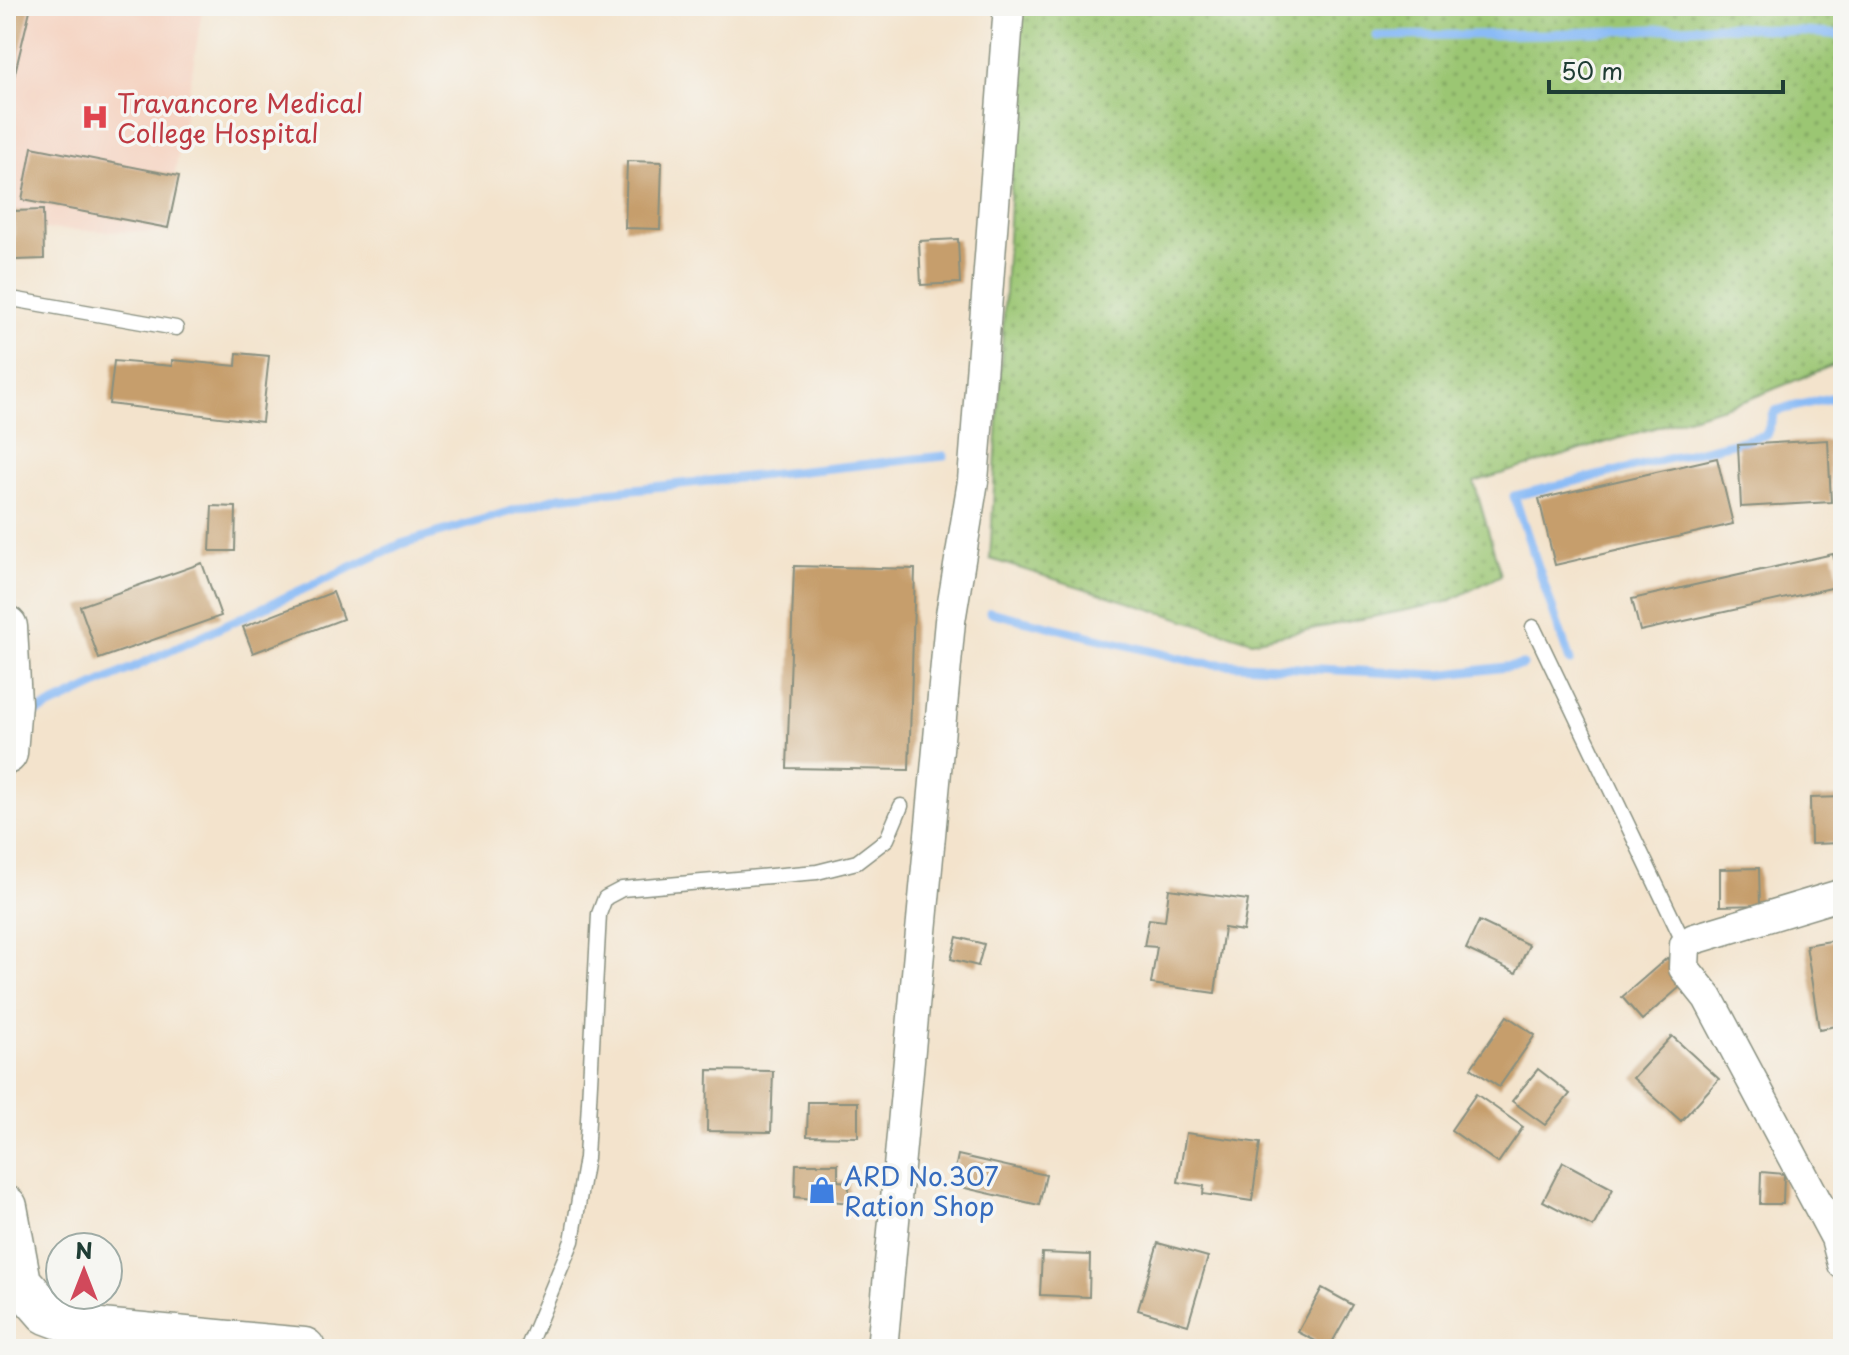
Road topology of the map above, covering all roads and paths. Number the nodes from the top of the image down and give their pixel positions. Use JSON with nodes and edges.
{"nodes":[{"id":1,"x":1009,"y":6,"type":"edge"},
{"id":2,"x":6,"y":298,"type":"edge"},
{"id":3,"x":176,"y":328,"type":"dead end"},
{"id":4,"x":6,"y":627,"type":"edge"},
{"id":5,"x":1533,"y":627,"type":"dead end"},
{"id":6,"x":6,"y":753,"type":"edge"},
{"id":7,"x":901,"y":806,"type":"dead end"},
{"id":8,"x":1843,"y":894,"type":"edge"},
{"id":9,"x":1685,"y":945,"type":"junction"},
{"id":10,"x":6,"y":1207,"type":"edge"},
{"id":11,"x":1843,"y":1264,"type":"edge"},
{"id":12,"x":253,"y":1347,"type":"edge"},
{"id":13,"x":304,"y":1349,"type":"edge"},
{"id":14,"x":527,"y":1349,"type":"edge"},
{"id":15,"x":882,"y":1349,"type":"edge"}],
"edges":[{"from":1,"to":15,"type":"street"},
{"from":2,"to":3,"type":"lane"},
{"from":4,"to":6,"type":"street"},
{"from":5,"to":9,"type":"lane"},
{"from":7,"to":14,"type":"lane"},
{"from":8,"to":9,"type":"street"},
{"from":9,"to":11,"type":"street"},
{"from":10,"to":12,"type":"street"},
{"from":12,"to":13,"type":"street"}]}
